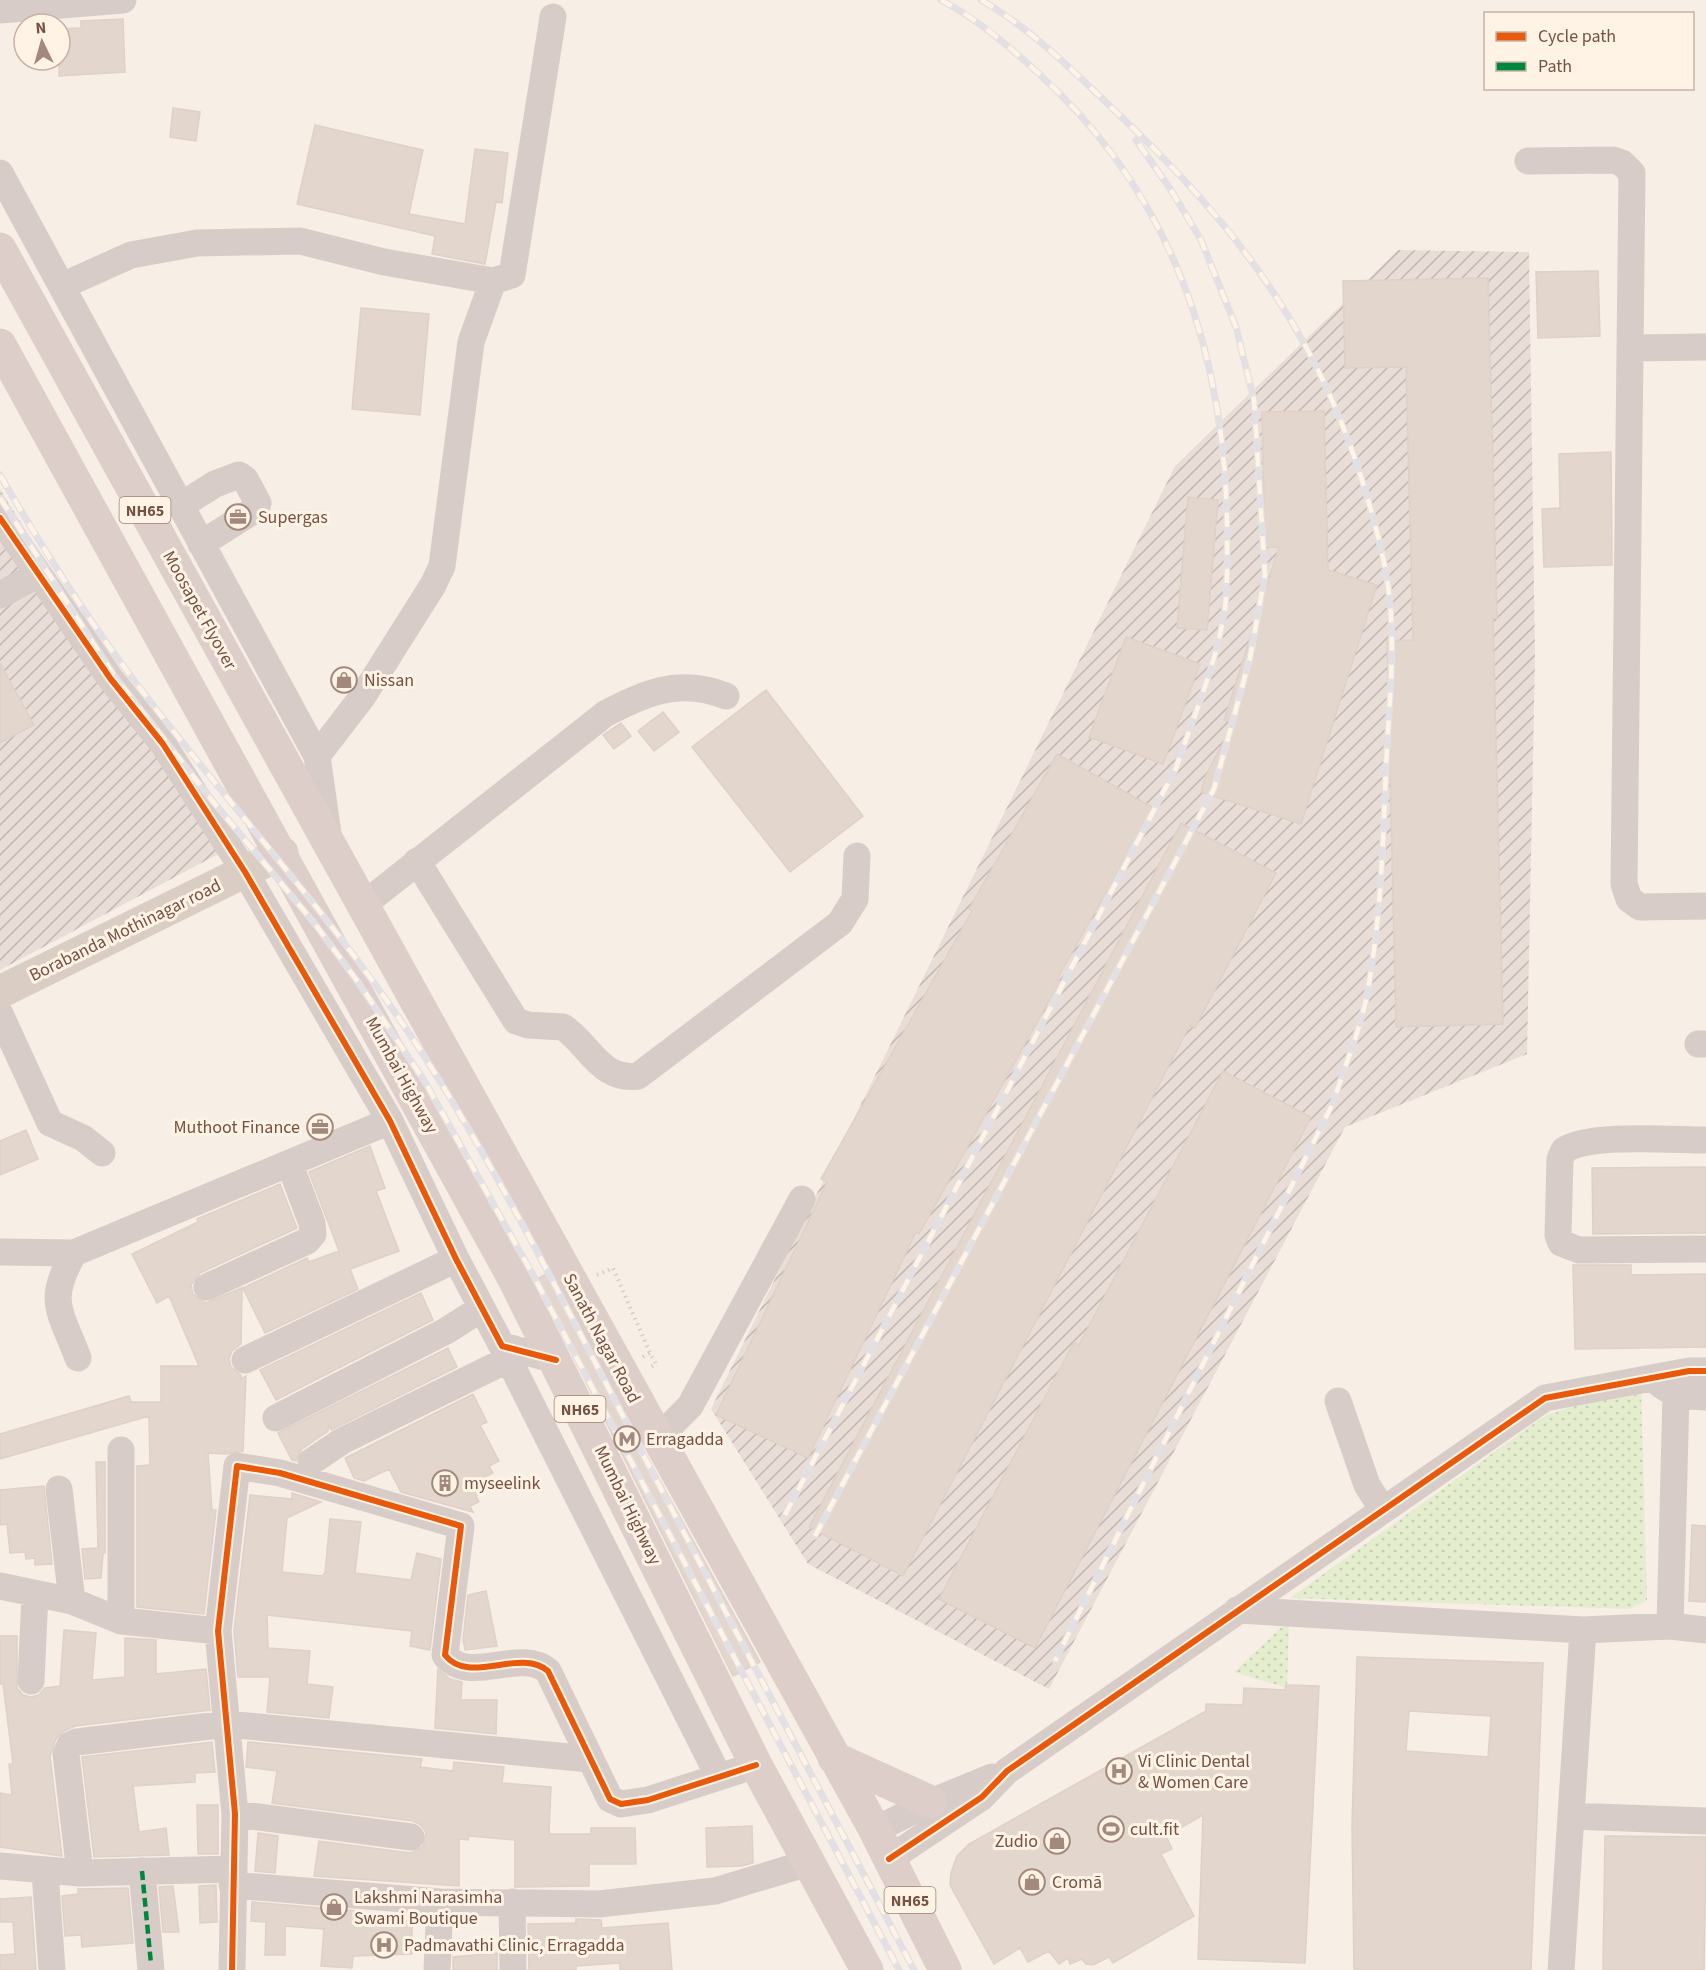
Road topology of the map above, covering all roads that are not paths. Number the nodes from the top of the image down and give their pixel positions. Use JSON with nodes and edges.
{"nodes":[{"id":1,"x":123,"y":0,"type":"edge"},
{"id":2,"x":0,"y":10,"type":"edge"},
{"id":3,"x":553,"y":17,"type":"dead end"},
{"id":4,"x":1528,"y":161,"type":"dead end"},
{"id":5,"x":0,"y":173,"type":"edge"},
{"id":6,"x":0,"y":249,"type":"edge"},
{"id":7,"x":493,"y":281,"type":"junction"},
{"id":8,"x":62,"y":286,"type":"junction"},
{"id":9,"x":0,"y":345,"type":"edge"},
{"id":10,"x":1706,"y":347,"type":"edge"},
{"id":11,"x":1631,"y":348,"type":"junction"},
{"id":12,"x":182,"y":505,"type":"junction"},
{"id":13,"x":0,"y":518,"type":"edge"},
{"id":14,"x":201,"y":544,"type":"junction"},
{"id":15,"x":37,"y":574,"type":"junction"},
{"id":16,"x":0,"y":595,"type":"edge"},
{"id":17,"x":726,"y":696,"type":"dead end"},
{"id":18,"x":304,"y":764,"type":"junction"},
{"id":19,"x":276,"y":844,"type":"junction"},
{"id":20,"x":330,"y":845,"type":"joint"},
{"id":21,"x":857,"y":856,"type":"dead end"},
{"id":22,"x":417,"y":861,"type":"junction"},
{"id":23,"x":239,"y":862,"type":"junction"},
{"id":24,"x":363,"y":905,"type":"junction"},
{"id":25,"x":1706,"y":906,"type":"edge"},
{"id":26,"x":0,"y":974,"type":"edge"},
{"id":27,"x":0,"y":992,"type":"edge"},
{"id":28,"x":0,"y":1014,"type":"edge"},
{"id":29,"x":444,"y":1052,"type":"junction"},
{"id":30,"x":401,"y":1075,"type":"junction"},
{"id":31,"x":390,"y":1121,"type":"junction"},
{"id":32,"x":1706,"y":1140,"type":"edge"},
{"id":33,"x":102,"y":1153,"type":"dead end"},
{"id":34,"x":290,"y":1165,"type":"junction"},
{"id":35,"x":521,"y":1191,"type":"junction"},
{"id":36,"x":802,"y":1199,"type":"dead end"},
{"id":37,"x":478,"y":1214,"type":"junction"},
{"id":38,"x":1706,"y":1249,"type":"edge"},
{"id":39,"x":0,"y":1252,"type":"edge"},
{"id":40,"x":74,"y":1253,"type":"junction"},
{"id":41,"x":456,"y":1259,"type":"junction"},
{"id":42,"x":207,"y":1287,"type":"dead end"},
{"id":43,"x":482,"y":1308,"type":"junction"},
{"id":44,"x":506,"y":1353,"type":"junction"},
{"id":45,"x":78,"y":1358,"type":"dead end"},
{"id":46,"x":556,"y":1359,"type":"junction"},
{"id":47,"x":245,"y":1360,"type":"dead end"},
{"id":48,"x":1706,"y":1371,"type":"edge"},
{"id":49,"x":1650,"y":1377,"type":"junction"},
{"id":50,"x":1676,"y":1395,"type":"junction"},
{"id":51,"x":1706,"y":1397,"type":"edge"},
{"id":52,"x":1338,"y":1401,"type":"dead end"},
{"id":53,"x":276,"y":1418,"type":"dead end"},
{"id":54,"x":657,"y":1439,"type":"junction"},
{"id":55,"x":120,"y":1450,"type":"dead end"},
{"id":56,"x":311,"y":1462,"type":"dead end"},
{"id":57,"x":59,"y":1489,"type":"dead end"},
{"id":58,"x":1383,"y":1510,"type":"junction"},
{"id":59,"x":659,"y":1568,"type":"junction"},
{"id":60,"x":0,"y":1586,"type":"edge"},
{"id":61,"x":622,"y":1586,"type":"junction"},
{"id":62,"x":35,"y":1594,"type":"junction"},
{"id":63,"x":72,"y":1601,"type":"junction"},
{"id":64,"x":1238,"y":1610,"type":"junction"},
{"id":65,"x":121,"y":1621,"type":"junction"},
{"id":66,"x":1670,"y":1626,"type":"junction"},
{"id":67,"x":1583,"y":1630,"type":"junction"},
{"id":68,"x":1706,"y":1630,"type":"edge"},
{"id":69,"x":218,"y":1631,"type":"junction"},
{"id":70,"x":31,"y":1681,"type":"dead end"},
{"id":71,"x":227,"y":1724,"type":"junction"},
{"id":72,"x":834,"y":1758,"type":"junction"},
{"id":73,"x":590,"y":1759,"type":"junction"},
{"id":74,"x":756,"y":1765,"type":"junction"},
{"id":75,"x":1007,"y":1772,"type":"junction"},
{"id":76,"x":719,"y":1777,"type":"junction"},
{"id":77,"x":931,"y":1802,"type":"junction"},
{"id":78,"x":235,"y":1814,"type":"junction"},
{"id":79,"x":1571,"y":1816,"type":"junction"},
{"id":80,"x":1706,"y":1821,"type":"edge"},
{"id":81,"x":875,"y":1830,"type":"junction"},
{"id":82,"x":411,"y":1837,"type":"dead end"},
{"id":83,"x":889,"y":1859,"type":"junction"},
{"id":84,"x":808,"y":1863,"type":"junction"},
{"id":85,"x":0,"y":1866,"type":"edge"},
{"id":86,"x":142,"y":1871,"type":"junction"},
{"id":87,"x":45,"y":1872,"type":"junction"},
{"id":88,"x":80,"y":1873,"type":"junction"},
{"id":89,"x":233,"y":1877,"type":"junction"},
{"id":90,"x":440,"y":1902,"type":"junction"},
{"id":91,"x":512,"y":1902,"type":"junction"},
{"id":92,"x":1552,"y":1954,"type":"edge"},
{"id":93,"x":52,"y":1970,"type":"edge"},
{"id":94,"x":151,"y":1970,"type":"edge"},
{"id":95,"x":232,"y":1970,"type":"edge"},
{"id":96,"x":437,"y":1970,"type":"edge"},
{"id":97,"x":513,"y":1970,"type":"edge"},
{"id":98,"x":867,"y":1970,"type":"edge"},
{"id":99,"x":945,"y":1970,"type":"edge"}],
"edges":[{"from":1,"to":2,"type":"street"},
{"from":3,"to":7,"type":"street"},
{"from":4,"to":11,"type":"street"},
{"from":5,"to":8,"type":"street"},
{"from":6,"to":18,"type":"highway","name":"Moosapet Flyover","number":"NH65"},
{"from":7,"to":8,"type":"street"},
{"from":7,"to":18,"type":"street"},
{"from":8,"to":12,"type":"street"},
{"from":9,"to":19,"type":"highway","number":"NH65"},
{"from":10,"to":11,"type":"street"},
{"from":11,"to":25,"type":"street"},
{"from":12,"to":14,"type":"street"},
{"from":12,"to":14,"type":"street"},
{"from":13,"to":15,"type":"street"},
{"from":14,"to":18,"type":"street"},
{"from":15,"to":16,"type":"street"},
{"from":15,"to":23,"type":"street"},
{"from":17,"to":22,"type":"street"},
{"from":18,"to":20,"type":"highway","name":"Moosapet Flyover","number":"NH65"},
{"from":19,"to":23,"type":"main road","name":"Borabanda Mothinagar road"},
{"from":19,"to":30,"type":"highway","name":"Mumbai Highway","number":"NH65"},
{"from":20,"to":24,"type":"highway","name":"Sanath Nagar Road","number":"NH65"},
{"from":21,"to":22,"type":"street"},
{"from":22,"to":24,"type":"street"},
{"from":23,"to":26,"type":"main road"},
{"from":23,"to":27,"type":"main road","name":"Borabanda Mothinagar road"},
{"from":23,"to":31,"type":"street"},
{"from":24,"to":29,"type":"highway","name":"Sanath Nagar Road","number":"NH65"},
{"from":28,"to":33,"type":"street"},
{"from":29,"to":30,"type":"highway"},
{"from":29,"to":35,"type":"highway","name":"Sanath Nagar Road","number":"NH65"},
{"from":30,"to":37,"type":"highway","name":"Mumbai Highway","number":"NH65"},
{"from":31,"to":34,"type":"street"},
{"from":31,"to":41,"type":"street"},
{"from":32,"to":38,"type":"street"},
{"from":34,"to":40,"type":"street"},
{"from":34,"to":42,"type":"street"},
{"from":35,"to":37,"type":"highway"},
{"from":35,"to":54,"type":"highway","name":"Sanath Nagar Road","number":"NH65"},
{"from":36,"to":54,"type":"street"},
{"from":37,"to":46,"type":"highway","name":"Mumbai Highway","number":"NH65"},
{"from":39,"to":40,"type":"street"},
{"from":40,"to":45,"type":"street"},
{"from":41,"to":43,"type":"street"},
{"from":41,"to":47,"type":"street"},
{"from":43,"to":44,"type":"street"},
{"from":43,"to":53,"type":"street"},
{"from":44,"to":46,"type":"street"},
{"from":44,"to":56,"type":"street"},
{"from":44,"to":61,"type":"street"},
{"from":46,"to":59,"type":"highway","name":"Mumbai Highway","number":"NH65"},
{"from":48,"to":49,"type":"street"},
{"from":49,"to":50,"type":"street"},
{"from":49,"to":58,"type":"street"},
{"from":50,"to":51,"type":"street"},
{"from":50,"to":66,"type":"street"},
{"from":52,"to":58,"type":"street"},
{"from":54,"to":72,"type":"highway","name":"Sanath Nagar Road","number":"NH65"},
{"from":55,"to":65,"type":"street"},
{"from":57,"to":63,"type":"street"},
{"from":58,"to":64,"type":"street"},
{"from":59,"to":61,"type":"street"},
{"from":59,"to":74,"type":"highway","name":"Mumbai Highway","number":"NH65"},
{"from":60,"to":62,"type":"street"},
{"from":61,"to":76,"type":"street"},
{"from":62,"to":63,"type":"street"},
{"from":62,"to":70,"type":"street"},
{"from":63,"to":65,"type":"street"},
{"from":64,"to":67,"type":"street"},
{"from":64,"to":75,"type":"street"},
{"from":65,"to":69,"type":"street"},
{"from":66,"to":67,"type":"street"},
{"from":66,"to":68,"type":"street"},
{"from":67,"to":79,"type":"street"},
{"from":69,"to":71,"type":"street"},
{"from":69,"to":73,"type":"street"},
{"from":71,"to":73,"type":"street"},
{"from":71,"to":78,"type":"street"},
{"from":71,"to":88,"type":"street"},
{"from":72,"to":77,"type":"highway"},
{"from":72,"to":81,"type":"highway","name":"Sanath Nagar Road","number":"NH65"},
{"from":73,"to":76,"type":"street"},
{"from":74,"to":76,"type":"street"},
{"from":74,"to":84,"type":"highway","name":"Mumbai Highway","number":"NH65"},
{"from":75,"to":77,"type":"street"},
{"from":75,"to":83,"type":"street"},
{"from":77,"to":81,"type":"street"},
{"from":78,"to":82,"type":"street"},
{"from":78,"to":89,"type":"street"},
{"from":79,"to":80,"type":"street"},
{"from":79,"to":92,"type":"street"},
{"from":81,"to":83,"type":"highway","number":"NH65"},
{"from":83,"to":99,"type":"highway","number":"NH65"},
{"from":84,"to":91,"type":"street"},
{"from":84,"to":98,"type":"highway","name":"Mumbai Highway","number":"NH65"},
{"from":85,"to":87,"type":"street"},
{"from":86,"to":88,"type":"street"},
{"from":86,"to":89,"type":"street"},
{"from":86,"to":94,"type":"street"},
{"from":87,"to":88,"type":"street"},
{"from":87,"to":93,"type":"street"},
{"from":89,"to":90,"type":"street"},
{"from":89,"to":95,"type":"street"},
{"from":90,"to":91,"type":"street"},
{"from":90,"to":96,"type":"street"},
{"from":91,"to":97,"type":"street"}]}
